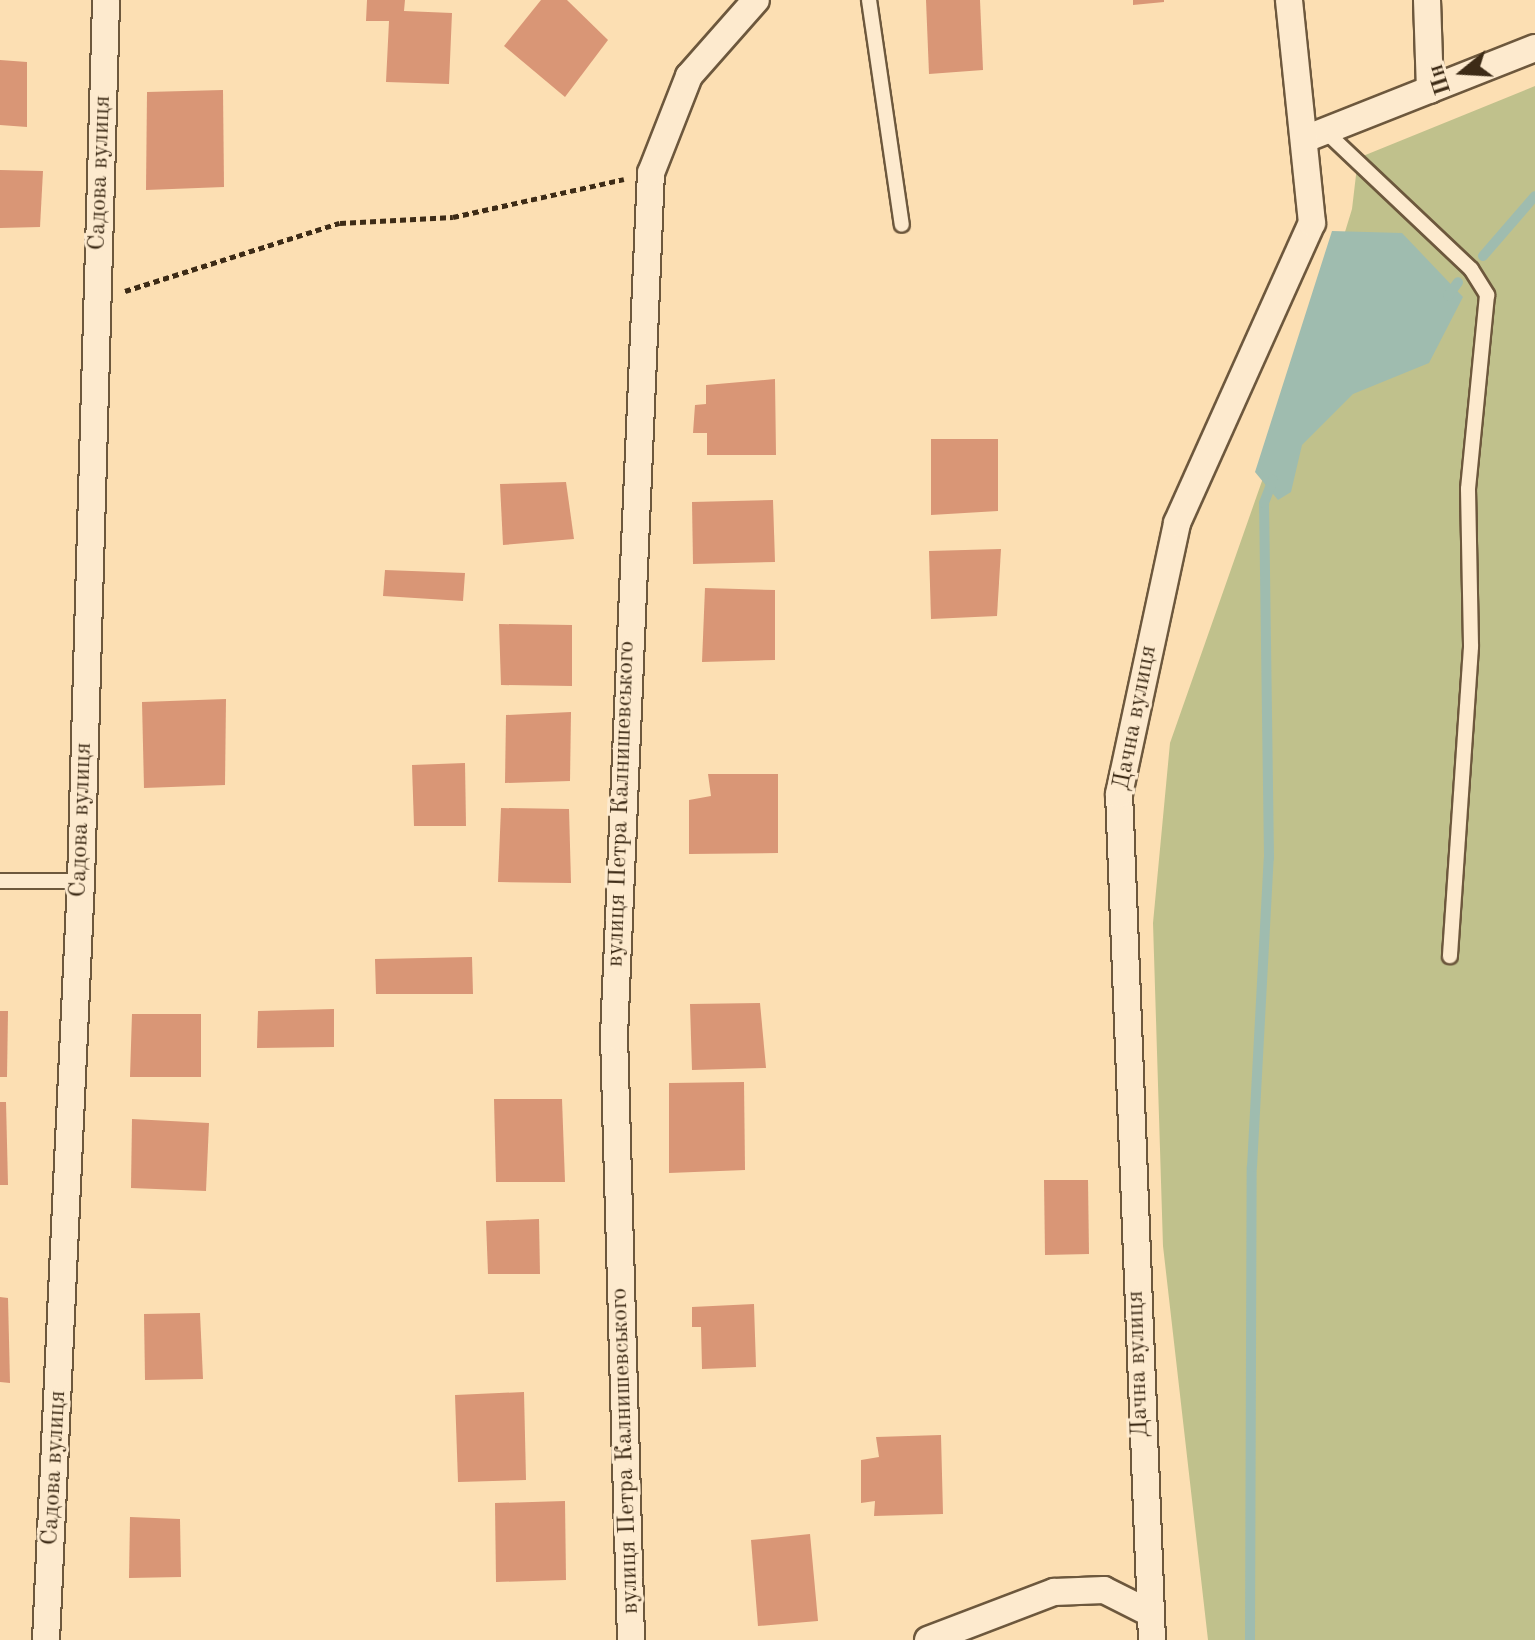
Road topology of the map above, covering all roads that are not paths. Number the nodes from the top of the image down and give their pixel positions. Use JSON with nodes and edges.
{"nodes":[{"id":1,"x":106,"y":0,"type":"edge"},
{"id":2,"x":756,"y":0,"type":"edge"},
{"id":3,"x":869,"y":0,"type":"edge"},
{"id":4,"x":1289,"y":0,"type":"edge"},
{"id":5,"x":1427,"y":0,"type":"edge"},
{"id":6,"x":1535,"y":48,"type":"edge"},
{"id":7,"x":1430,"y":90,"type":"junction"},
{"id":8,"x":1315,"y":135,"type":"junction"},
{"id":9,"x":902,"y":225,"type":"dead end"},
{"id":10,"x":0,"y":881,"type":"edge"},
{"id":11,"x":81,"y":881,"type":"junction"},
{"id":12,"x":1450,"y":956,"type":"dead end"},
{"id":13,"x":1150,"y":1613,"type":"junction"},
{"id":14,"x":46,"y":1640,"type":"edge"},
{"id":15,"x":631,"y":1640,"type":"edge"},
{"id":16,"x":928,"y":1640,"type":"edge"},
{"id":17,"x":1152,"y":1640,"type":"edge"}],
"edges":[{"from":1,"to":11,"type":"street","name":"Садова вулиця"},
{"from":2,"to":15,"type":"street","name":"вулиця Петра Калнишевського"},
{"from":3,"to":9,"type":"lane"},
{"from":4,"to":8,"type":"street","name":"Дачна вулиця"},
{"from":5,"to":7,"type":"street"},
{"from":6,"to":7,"type":"street"},
{"from":7,"to":8,"type":"street"},
{"from":8,"to":12,"type":"lane"},
{"from":8,"to":13,"type":"street","name":"Дачна вулиця"},
{"from":10,"to":11,"type":"lane"},
{"from":11,"to":14,"type":"street","name":"Садова вулиця"},
{"from":13,"to":16,"type":"street"},
{"from":13,"to":17,"type":"street","name":"Дачна вулиця"}]}
